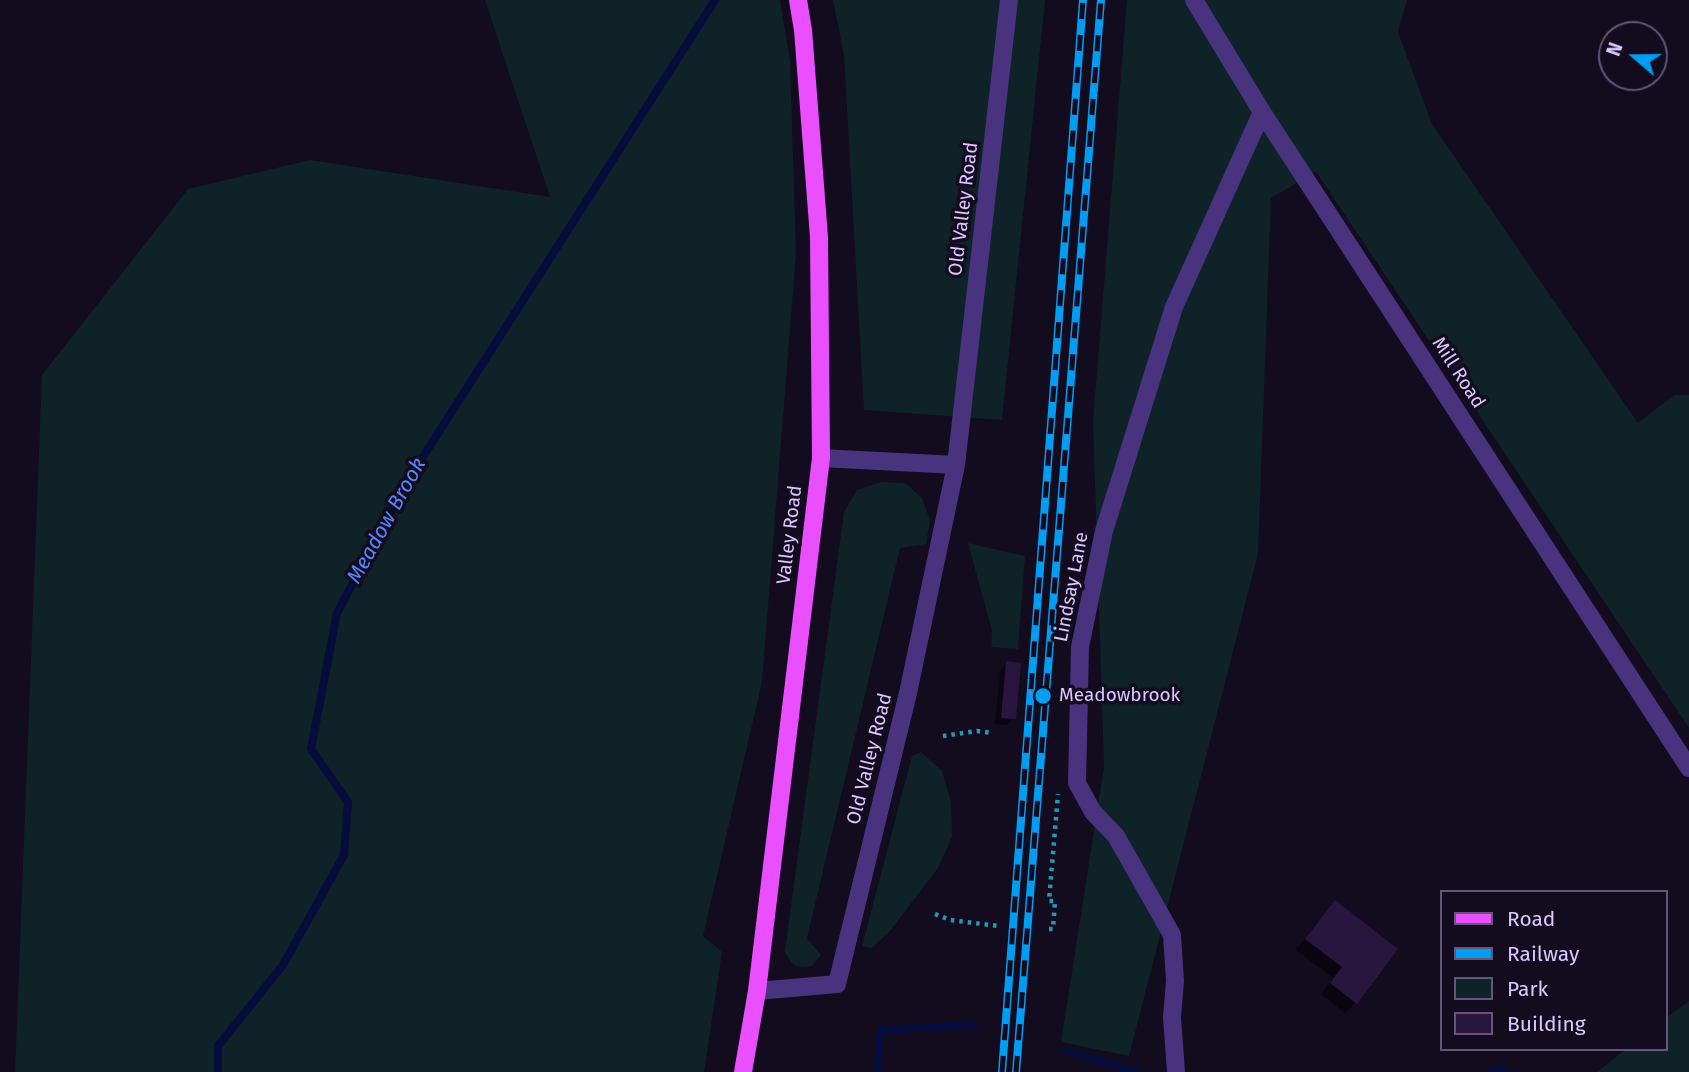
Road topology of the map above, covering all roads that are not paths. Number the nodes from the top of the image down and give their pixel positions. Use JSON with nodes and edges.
{"nodes":[{"id":1,"x":799,"y":0,"type":"edge"},
{"id":2,"x":1009,"y":0,"type":"edge"},
{"id":3,"x":1194,"y":0,"type":"edge"},
{"id":4,"x":1262,"y":112,"type":"junction"},
{"id":5,"x":821,"y":458,"type":"junction"},
{"id":6,"x":956,"y":465,"type":"junction"},
{"id":7,"x":1689,"y":768,"type":"edge"},
{"id":8,"x":757,"y":991,"type":"junction"},
{"id":9,"x":743,"y":1072,"type":"edge"},
{"id":10,"x":1176,"y":1072,"type":"edge"}],
"edges":[{"from":1,"to":5,"type":"main road","name":"Valley Road"},
{"from":2,"to":6,"type":"street","name":"Old Valley Road"},
{"from":3,"to":4,"type":"street","name":"Mill Road"},
{"from":4,"to":7,"type":"street","name":"Mill Road"},
{"from":4,"to":10,"type":"street","name":"Lindsay Lane"},
{"from":5,"to":6,"type":"street"},
{"from":5,"to":8,"type":"main road","name":"Valley Road"},
{"from":6,"to":8,"type":"street","name":"Old Valley Road"},
{"from":8,"to":9,"type":"main road","name":"Valley Road"}]}
